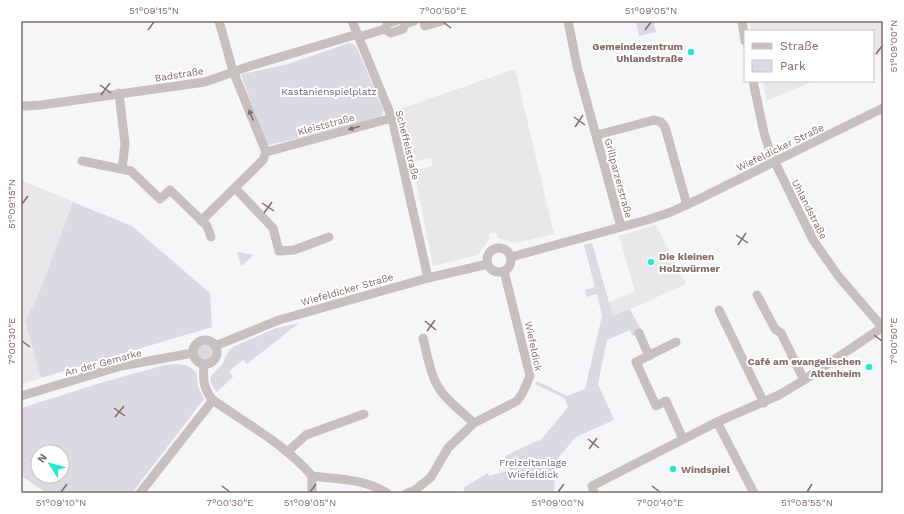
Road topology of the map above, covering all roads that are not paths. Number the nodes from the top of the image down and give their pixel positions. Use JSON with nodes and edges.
{"nodes":[{"id":1,"x":219,"y":21,"type":"edge"},
{"id":2,"x":352,"y":21,"type":"edge"},
{"id":3,"x":424,"y":21,"type":"edge"},
{"id":4,"x":442,"y":21,"type":"edge"},
{"id":5,"x":568,"y":21,"type":"edge"},
{"id":6,"x":742,"y":21,"type":"edge"},
{"id":7,"x":404,"y":22,"type":"edge"},
{"id":8,"x":744,"y":34,"type":"edge"},
{"id":9,"x":358,"y":36,"type":"junction"},
{"id":10,"x":234,"y":71,"type":"junction"},
{"id":11,"x":752,"y":82,"type":"edge"},
{"id":12,"x":119,"y":93,"type":"junction"},
{"id":13,"x":21,"y":105,"type":"edge"},
{"id":14,"x":883,"y":108,"type":"edge"},
{"id":15,"x":392,"y":118,"type":"junction"},
{"id":16,"x":597,"y":135,"type":"junction"},
{"id":17,"x":266,"y":152,"type":"junction"},
{"id":18,"x":82,"y":161,"type":"dead end"},
{"id":19,"x":775,"y":162,"type":"junction"},
{"id":20,"x":122,"y":169,"type":"junction"},
{"id":21,"x":235,"y":188,"type":"junction"},
{"id":22,"x":686,"y":206,"type":"junction"},
{"id":23,"x":201,"y":221,"type":"junction"},
{"id":24,"x":621,"y":227,"type":"junction"},
{"id":25,"x":328,"y":237,"type":"dead end"},
{"id":26,"x":211,"y":238,"type":"dead end"},
{"id":27,"x":511,"y":257,"type":"junction"},
{"id":28,"x":488,"y":264,"type":"junction"},
{"id":29,"x":504,"y":271,"type":"junction"},
{"id":30,"x":428,"y":278,"type":"junction"},
{"id":31,"x":757,"y":295,"type":"dead end"},
{"id":32,"x":719,"y":310,"type":"dead end"},
{"id":33,"x":883,"y":327,"type":"edge"},
{"id":34,"x":639,"y":333,"type":"dead end"},
{"id":35,"x":424,"y":338,"type":"dead end"},
{"id":36,"x":676,"y":342,"type":"dead end"},
{"id":37,"x":215,"y":346,"type":"junction"},
{"id":38,"x":192,"y":353,"type":"junction"},
{"id":39,"x":649,"y":356,"type":"junction"},
{"id":40,"x":204,"y":365,"type":"junction"},
{"id":41,"x":804,"y":380,"type":"junction"},
{"id":42,"x":21,"y":396,"type":"edge"},
{"id":43,"x":213,"y":400,"type":"junction"},
{"id":44,"x":764,"y":403,"type":"junction"},
{"id":45,"x":364,"y":414,"type":"dead end"},
{"id":46,"x":716,"y":422,"type":"junction"},
{"id":47,"x":474,"y":423,"type":"junction"},
{"id":48,"x":683,"y":440,"type":"junction"},
{"id":49,"x":287,"y":452,"type":"junction"},
{"id":50,"x":312,"y":476,"type":"junction"},
{"id":51,"x":140,"y":493,"type":"edge"},
{"id":52,"x":312,"y":493,"type":"edge"},
{"id":53,"x":387,"y":493,"type":"edge"},
{"id":54,"x":407,"y":493,"type":"edge"},
{"id":55,"x":594,"y":493,"type":"edge"},
{"id":56,"x":754,"y":493,"type":"edge"}],
"edges":[{"from":1,"to":10,"type":"street"},
{"from":2,"to":9,"type":"street","name":"Scheffelstraße"},
{"from":3,"to":4,"type":"street"},
{"from":5,"to":16,"type":"street","name":"Grillparzerstraße"},
{"from":6,"to":8,"type":"street"},
{"from":7,"to":9,"type":"street","name":"Badstraße"},
{"from":9,"to":10,"type":"street","name":"Badstraße"},
{"from":9,"to":15,"type":"street","name":"Scheffelstraße"},
{"from":10,"to":12,"type":"street","name":"Badstraße"},
{"from":17,"to":10,"type":"street","one_way":true},
{"from":11,"to":19,"type":"street","name":"Uhlandstraße"},
{"from":12,"to":13,"type":"street","name":"Badstraße"},
{"from":12,"to":20,"type":"street"},
{"from":14,"to":19,"type":"street","name":"Wiefeldicker Straße"},
{"from":15,"to":17,"type":"street","name":"Kleiststraße","one_way":true},
{"from":15,"to":30,"type":"street","name":"Scheffelstraße"},
{"from":16,"to":22,"type":"street","name":"Grillparzerstraße"},
{"from":16,"to":24,"type":"street","name":"Grillparzerstraße"},
{"from":17,"to":21,"type":"street"},
{"from":18,"to":20,"type":"street"},
{"from":19,"to":22,"type":"street","name":"Wiefeldicker Straße"},
{"from":19,"to":33,"type":"street","name":"Uhlandstraße"},
{"from":20,"to":23,"type":"street"},
{"from":21,"to":23,"type":"street"},
{"from":21,"to":25,"type":"street"},
{"from":22,"to":24,"type":"street","name":"Wiefeldicker Straße"},
{"from":23,"to":26,"type":"street"},
{"from":24,"to":27,"type":"street","name":"Wiefeldicker Straße"},
{"from":27,"to":28,"type":"street"},
{"from":27,"to":29,"type":"street"},
{"from":28,"to":29,"type":"street"},
{"from":28,"to":30,"type":"street","name":"Wiefeldicker Straße"},
{"from":29,"to":47,"type":"street","name":"Wiefeldick"},
{"from":30,"to":37,"type":"street","name":"Wiefeldicker Straße"},
{"from":31,"to":41,"type":"street"},
{"from":32,"to":44,"type":"street"},
{"from":33,"to":41,"type":"street"},
{"from":34,"to":39,"type":"street"},
{"from":35,"to":47,"type":"street"},
{"from":36,"to":39,"type":"street"},
{"from":37,"to":38,"type":"street"},
{"from":37,"to":40,"type":"street"},
{"from":38,"to":40,"type":"street"},
{"from":38,"to":42,"type":"street","name":"An der Gemarke"},
{"from":39,"to":48,"type":"street"},
{"from":40,"to":43,"type":"street"},
{"from":41,"to":44,"type":"street"},
{"from":43,"to":49,"type":"street"},
{"from":43,"to":51,"type":"street"},
{"from":44,"to":46,"type":"street"},
{"from":45,"to":49,"type":"street"},
{"from":46,"to":48,"type":"street"},
{"from":46,"to":56,"type":"street"},
{"from":47,"to":54,"type":"street","name":"Wiefeldick"},
{"from":48,"to":55,"type":"street"},
{"from":49,"to":50,"type":"street"},
{"from":50,"to":52,"type":"street"},
{"from":50,"to":53,"type":"street"}]}
